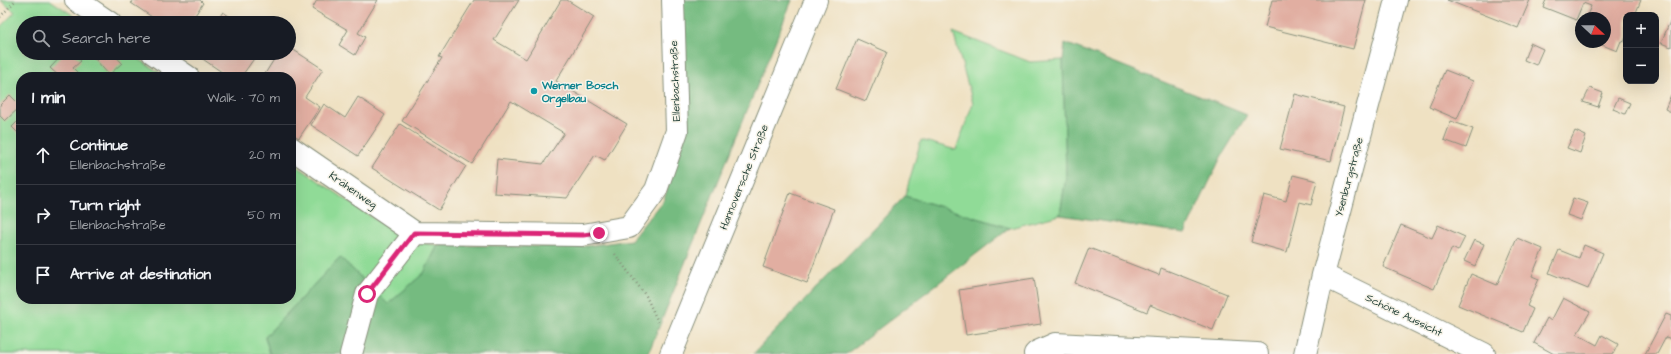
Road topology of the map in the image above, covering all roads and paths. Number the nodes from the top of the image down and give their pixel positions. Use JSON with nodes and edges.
{"nodes":[{"id":1,"x":16,"y":0,"type":"edge"},
{"id":2,"x":76,"y":0,"type":"edge"},
{"id":3,"x":673,"y":0,"type":"edge"},
{"id":4,"x":816,"y":0,"type":"edge"},
{"id":5,"x":1396,"y":0,"type":"edge"},
{"id":6,"x":100,"y":16,"type":"edge"},
{"id":7,"x":0,"y":17,"type":"edge"},
{"id":8,"x":163,"y":60,"type":"edge"},
{"id":9,"x":181,"y":72,"type":"edge"},
{"id":10,"x":296,"y":151,"type":"edge"},
{"id":11,"x":414,"y":233,"type":"junction"},
{"id":12,"x":599,"y":233,"type":"junction"},
{"id":13,"x":1323,"y":275,"type":"junction"},
{"id":14,"x":672,"y":353,"type":"edge"},
{"id":15,"x":351,"y":354,"type":"edge"},
{"id":16,"x":1035,"y":354,"type":"edge"},
{"id":17,"x":1257,"y":354,"type":"edge"},
{"id":18,"x":1305,"y":354,"type":"edge"},
{"id":19,"x":1484,"y":354,"type":"edge"}],
"edges":[{"from":1,"to":7,"type":"path"},
{"from":2,"to":6,"type":"street"},
{"from":3,"to":12,"type":"street","name":"Ellenbachstraße"},
{"from":4,"to":14,"type":"street","name":"Hannoversche Straße"},
{"from":5,"to":13,"type":"street","name":"Ysenburgstraße"},
{"from":8,"to":9,"type":"street"},
{"from":10,"to":11,"type":"street","name":"Krähenweg"},
{"from":11,"to":12,"type":"street","name":"Ellenbachstraße"},
{"from":11,"to":15,"type":"street"},
{"from":12,"to":14,"type":"path"},
{"from":13,"to":18,"type":"street","name":"Ysenburgstraße"},
{"from":13,"to":19,"type":"street","name":"Schöne Aussicht"},
{"from":16,"to":17,"type":"street"}]}
